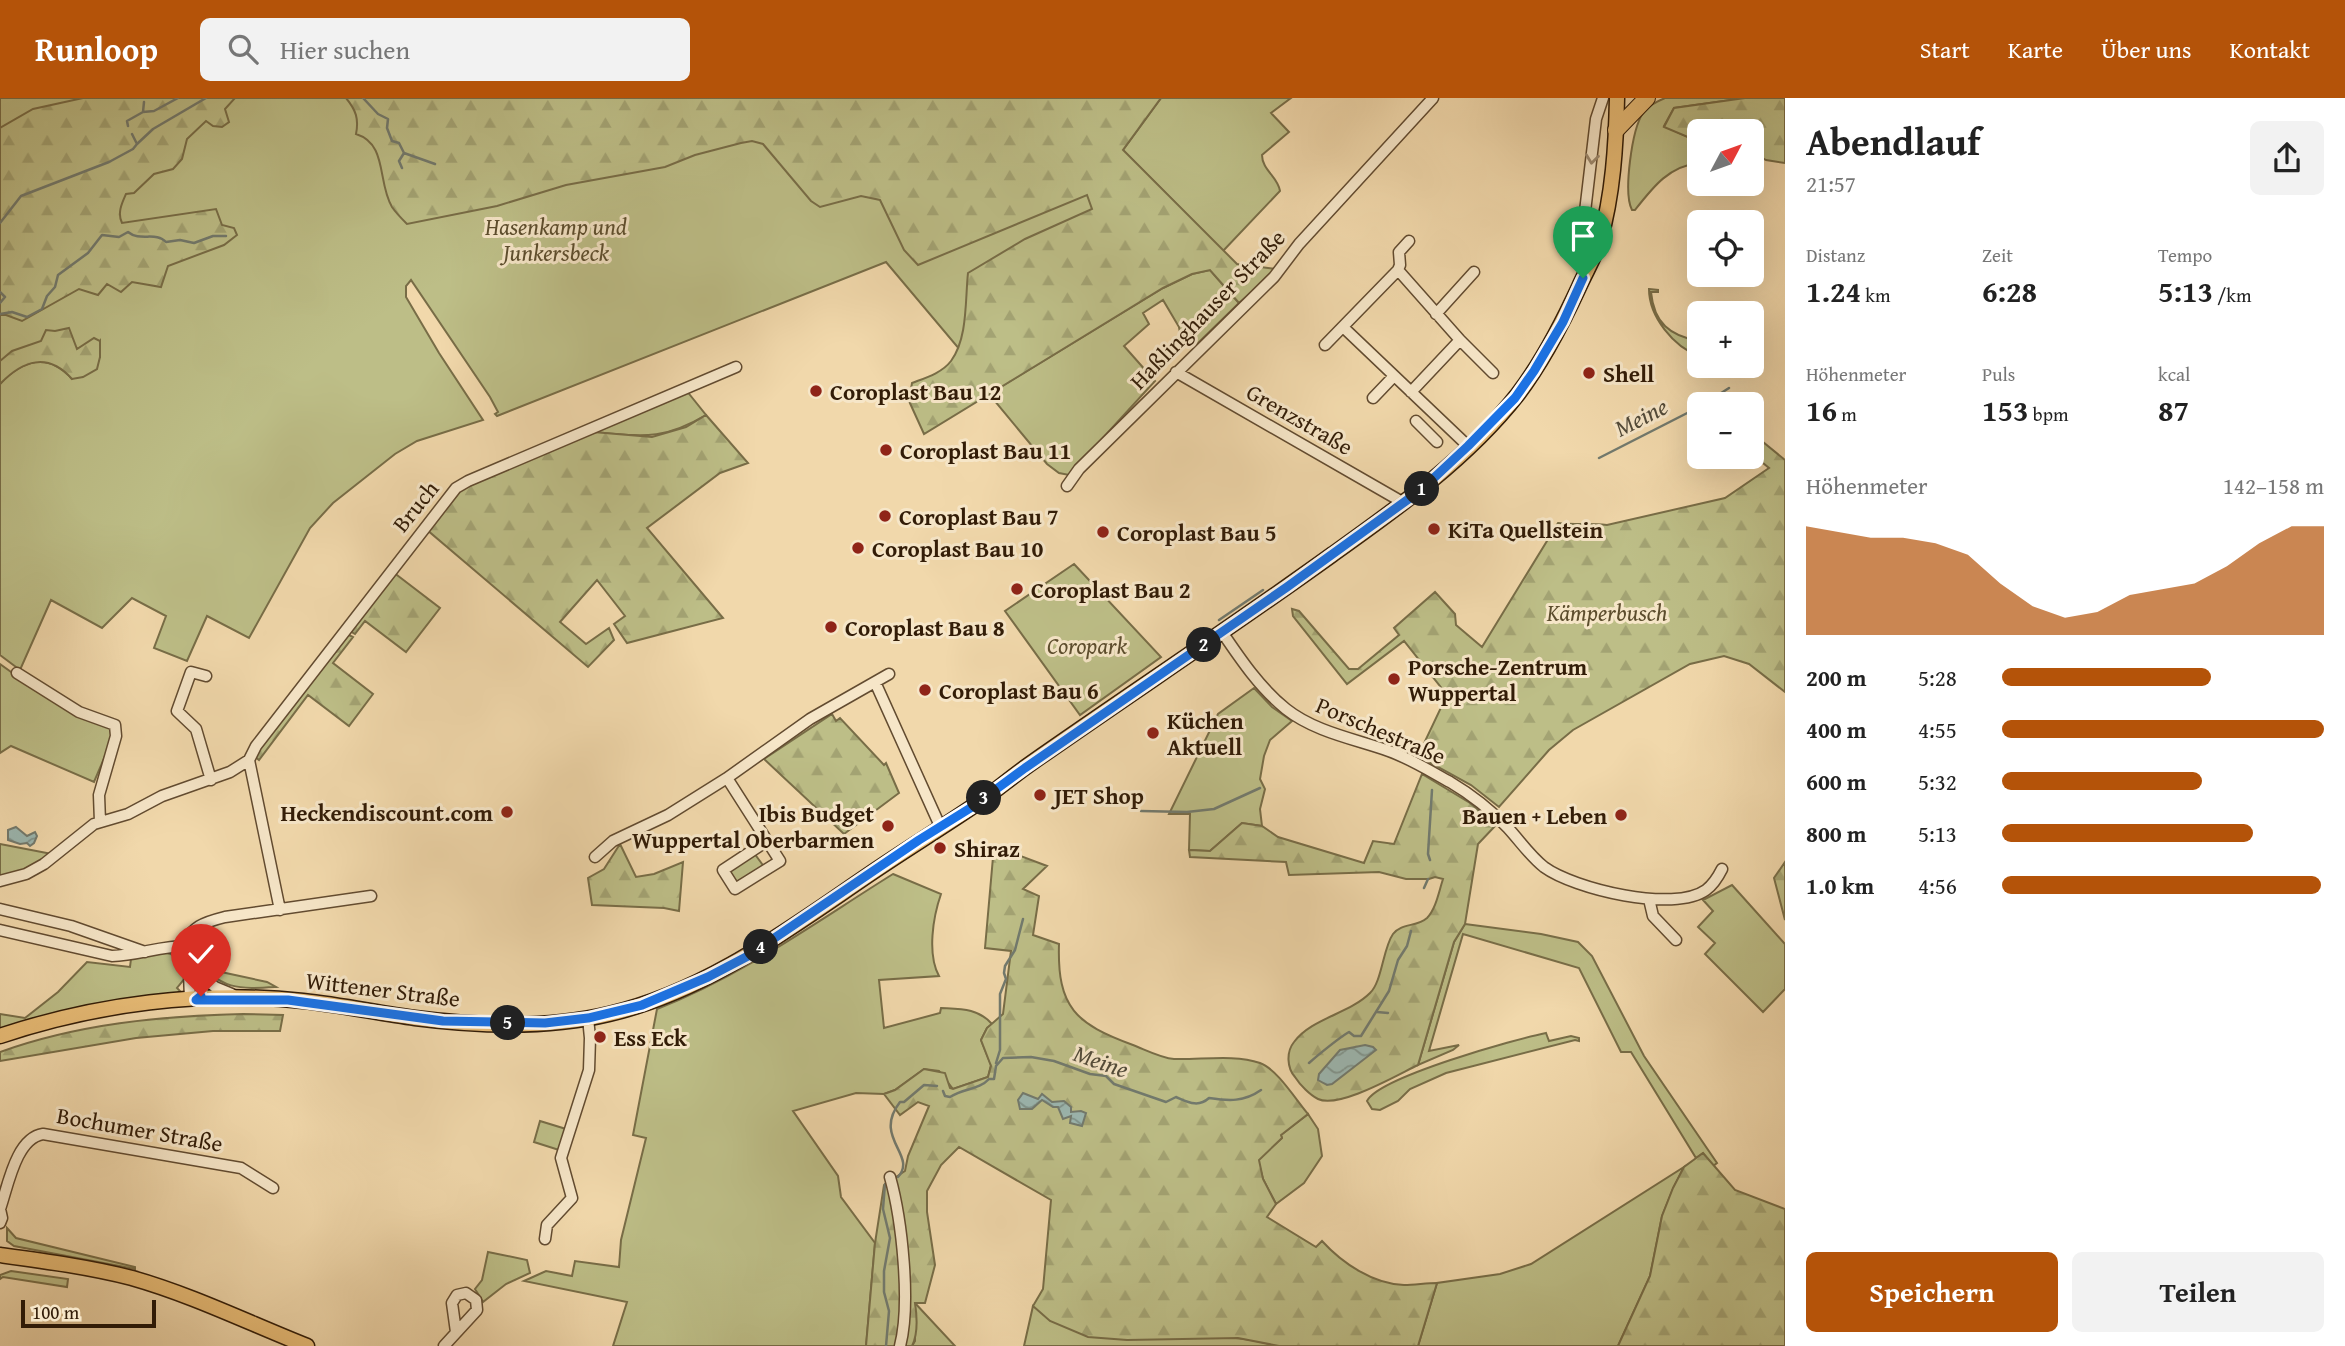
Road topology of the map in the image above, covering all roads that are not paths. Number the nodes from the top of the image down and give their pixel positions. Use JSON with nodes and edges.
{"nodes":[{"id":1,"x":1433,"y":98,"type":"edge"},
{"id":2,"x":1603,"y":98,"type":"edge"},
{"id":3,"x":1617,"y":98,"type":"edge"},
{"id":4,"x":1647,"y":98,"type":"edge"},
{"id":5,"x":1616,"y":130,"type":"junction"},
{"id":6,"x":1602,"y":230,"type":"junction"},
{"id":7,"x":1409,"y":241,"type":"dead end"},
{"id":8,"x":1398,"y":270,"type":"junction"},
{"id":9,"x":1475,"y":272,"type":"dead end"},
{"id":10,"x":1436,"y":314,"type":"junction"},
{"id":11,"x":1343,"y":327,"type":"junction"},
{"id":12,"x":1460,"y":340,"type":"junction"},
{"id":13,"x":1325,"y":345,"type":"dead end"},
{"id":14,"x":736,"y":367,"type":"dead end"},
{"id":15,"x":1176,"y":372,"type":"junction"},
{"id":16,"x":1493,"y":373,"type":"dead end"},
{"id":17,"x":1394,"y":376,"type":"junction"},
{"id":18,"x":1411,"y":392,"type":"junction"},
{"id":19,"x":1373,"y":398,"type":"dead end"},
{"id":20,"x":1435,"y":415,"type":"junction"},
{"id":21,"x":1437,"y":442,"type":"dead end"},
{"id":22,"x":1468,"y":446,"type":"junction"},
{"id":23,"x":1067,"y":486,"type":"dead end"},
{"id":24,"x":1404,"y":503,"type":"junction"},
{"id":25,"x":1222,"y":632,"type":"junction"},
{"id":26,"x":17,"y":673,"type":"dead end"},
{"id":27,"x":889,"y":674,"type":"dead end"},
{"id":28,"x":206,"y":676,"type":"dead end"},
{"id":29,"x":875,"y":682,"type":"junction"},
{"id":30,"x":249,"y":760,"type":"junction"},
{"id":31,"x":726,"y":778,"type":"junction"},
{"id":32,"x":211,"y":780,"type":"junction"},
{"id":33,"x":100,"y":822,"type":"junction"},
{"id":34,"x":940,"y":826,"type":"junction"},
{"id":35,"x":767,"y":841,"type":"junction"},
{"id":36,"x":595,"y":857,"type":"dead end"},
{"id":37,"x":1723,"y":869,"type":"dead end"},
{"id":38,"x":0,"y":881,"type":"edge"},
{"id":39,"x":371,"y":897,"type":"dead end"},
{"id":40,"x":1649,"y":900,"type":"junction"},
{"id":41,"x":0,"y":909,"type":"edge"},
{"id":42,"x":280,"y":910,"type":"junction"},
{"id":43,"x":0,"y":930,"type":"edge"},
{"id":44,"x":1676,"y":940,"type":"dead end"},
{"id":45,"x":180,"y":946,"type":"junction"},
{"id":46,"x":145,"y":952,"type":"junction"},
{"id":47,"x":201,"y":975,"type":"junction"},
{"id":48,"x":244,"y":998,"type":"junction"},
{"id":49,"x":193,"y":1000,"type":"junction"},
{"id":50,"x":588,"y":1018,"type":"junction"},
{"id":51,"x":0,"y":1036,"type":"edge"},
{"id":52,"x":890,"y":1177,"type":"dead end"},
{"id":53,"x":274,"y":1188,"type":"dead end"},
{"id":54,"x":0,"y":1209,"type":"edge"},
{"id":55,"x":0,"y":1223,"type":"edge"},
{"id":56,"x":545,"y":1239,"type":"dead end"},
{"id":57,"x":0,"y":1255,"type":"edge"},
{"id":58,"x":456,"y":1332,"type":"dead end"},
{"id":59,"x":307,"y":1346,"type":"edge"},
{"id":60,"x":443,"y":1346,"type":"edge"},
{"id":61,"x":900,"y":1346,"type":"edge"}],
"edges":[{"from":1,"to":15,"type":"street","name":"Haßlinghauser Straße"},
{"from":2,"to":6,"type":"street","one_way":true},
{"from":3,"to":5,"type":"main road","name":"Wittener Straße"},
{"from":4,"to":5,"type":"highway"},
{"from":5,"to":6,"type":"main road","name":"Wittener Straße"},
{"from":6,"to":22,"type":"main road","name":"Wittener Straße"},
{"from":7,"to":8,"type":"street"},
{"from":8,"to":10,"type":"street"},
{"from":8,"to":11,"type":"street"},
{"from":9,"to":10,"type":"street"},
{"from":10,"to":12,"type":"street"},
{"from":11,"to":13,"type":"street"},
{"from":11,"to":17,"type":"street"},
{"from":12,"to":16,"type":"street"},
{"from":12,"to":18,"type":"street"},
{"from":14,"to":30,"type":"street","name":"Bruch"},
{"from":15,"to":23,"type":"street","name":"Haßlinghauser Straße"},
{"from":15,"to":24,"type":"street","name":"Grenzstraße"},
{"from":17,"to":18,"type":"street"},
{"from":17,"to":19,"type":"street"},
{"from":18,"to":20,"type":"street"},
{"from":20,"to":21,"type":"street"},
{"from":20,"to":22,"type":"street"},
{"from":22,"to":24,"type":"main road","name":"Wittener Straße"},
{"from":24,"to":25,"type":"main road","name":"Wittener Straße"},
{"from":25,"to":34,"type":"main road","name":"Wittener Straße"},
{"from":25,"to":40,"type":"street","name":"Porschestraße"},
{"from":26,"to":33,"type":"street"},
{"from":27,"to":29,"type":"street"},
{"from":28,"to":32,"type":"street"},
{"from":29,"to":31,"type":"street"},
{"from":29,"to":34,"type":"street"},
{"from":30,"to":32,"type":"street","name":"Bruch"},
{"from":30,"to":42,"type":"street"},
{"from":31,"to":35,"type":"street"},
{"from":31,"to":36,"type":"street"},
{"from":32,"to":33,"type":"street","name":"Bruch"},
{"from":33,"to":38,"type":"street","name":"Bruch"},
{"from":34,"to":50,"type":"main road","name":"Wittener Straße"},
{"from":35,"to":35,"type":"street"},
{"from":37,"to":40,"type":"street","name":"Porschestraße"},
{"from":39,"to":42,"type":"street"},
{"from":40,"to":44,"type":"street"},
{"from":41,"to":46,"type":"street"},
{"from":42,"to":45,"type":"street"},
{"from":43,"to":46,"type":"street"},
{"from":45,"to":46,"type":"street"},
{"from":45,"to":47,"type":"street","name":"Wittener Straße"},
{"from":45,"to":49,"type":"street"},
{"from":47,"to":48,"type":"street","name":"Wittener Straße"},
{"from":47,"to":49,"type":"street"},
{"from":48,"to":49,"type":"main road","name":"Wittener Straße"},
{"from":48,"to":50,"type":"main road","name":"Wittener Straße"},
{"from":49,"to":51,"type":"main road","name":"Wittener Straße"},
{"from":50,"to":56,"type":"street"},
{"from":52,"to":61,"type":"street"},
{"from":53,"to":54,"type":"street","name":"Bochumer Straße"},
{"from":54,"to":55,"type":"street","name":"Bochumer Straße"},
{"from":57,"to":59,"type":"main road"},
{"from":58,"to":60,"type":"street"}]}
